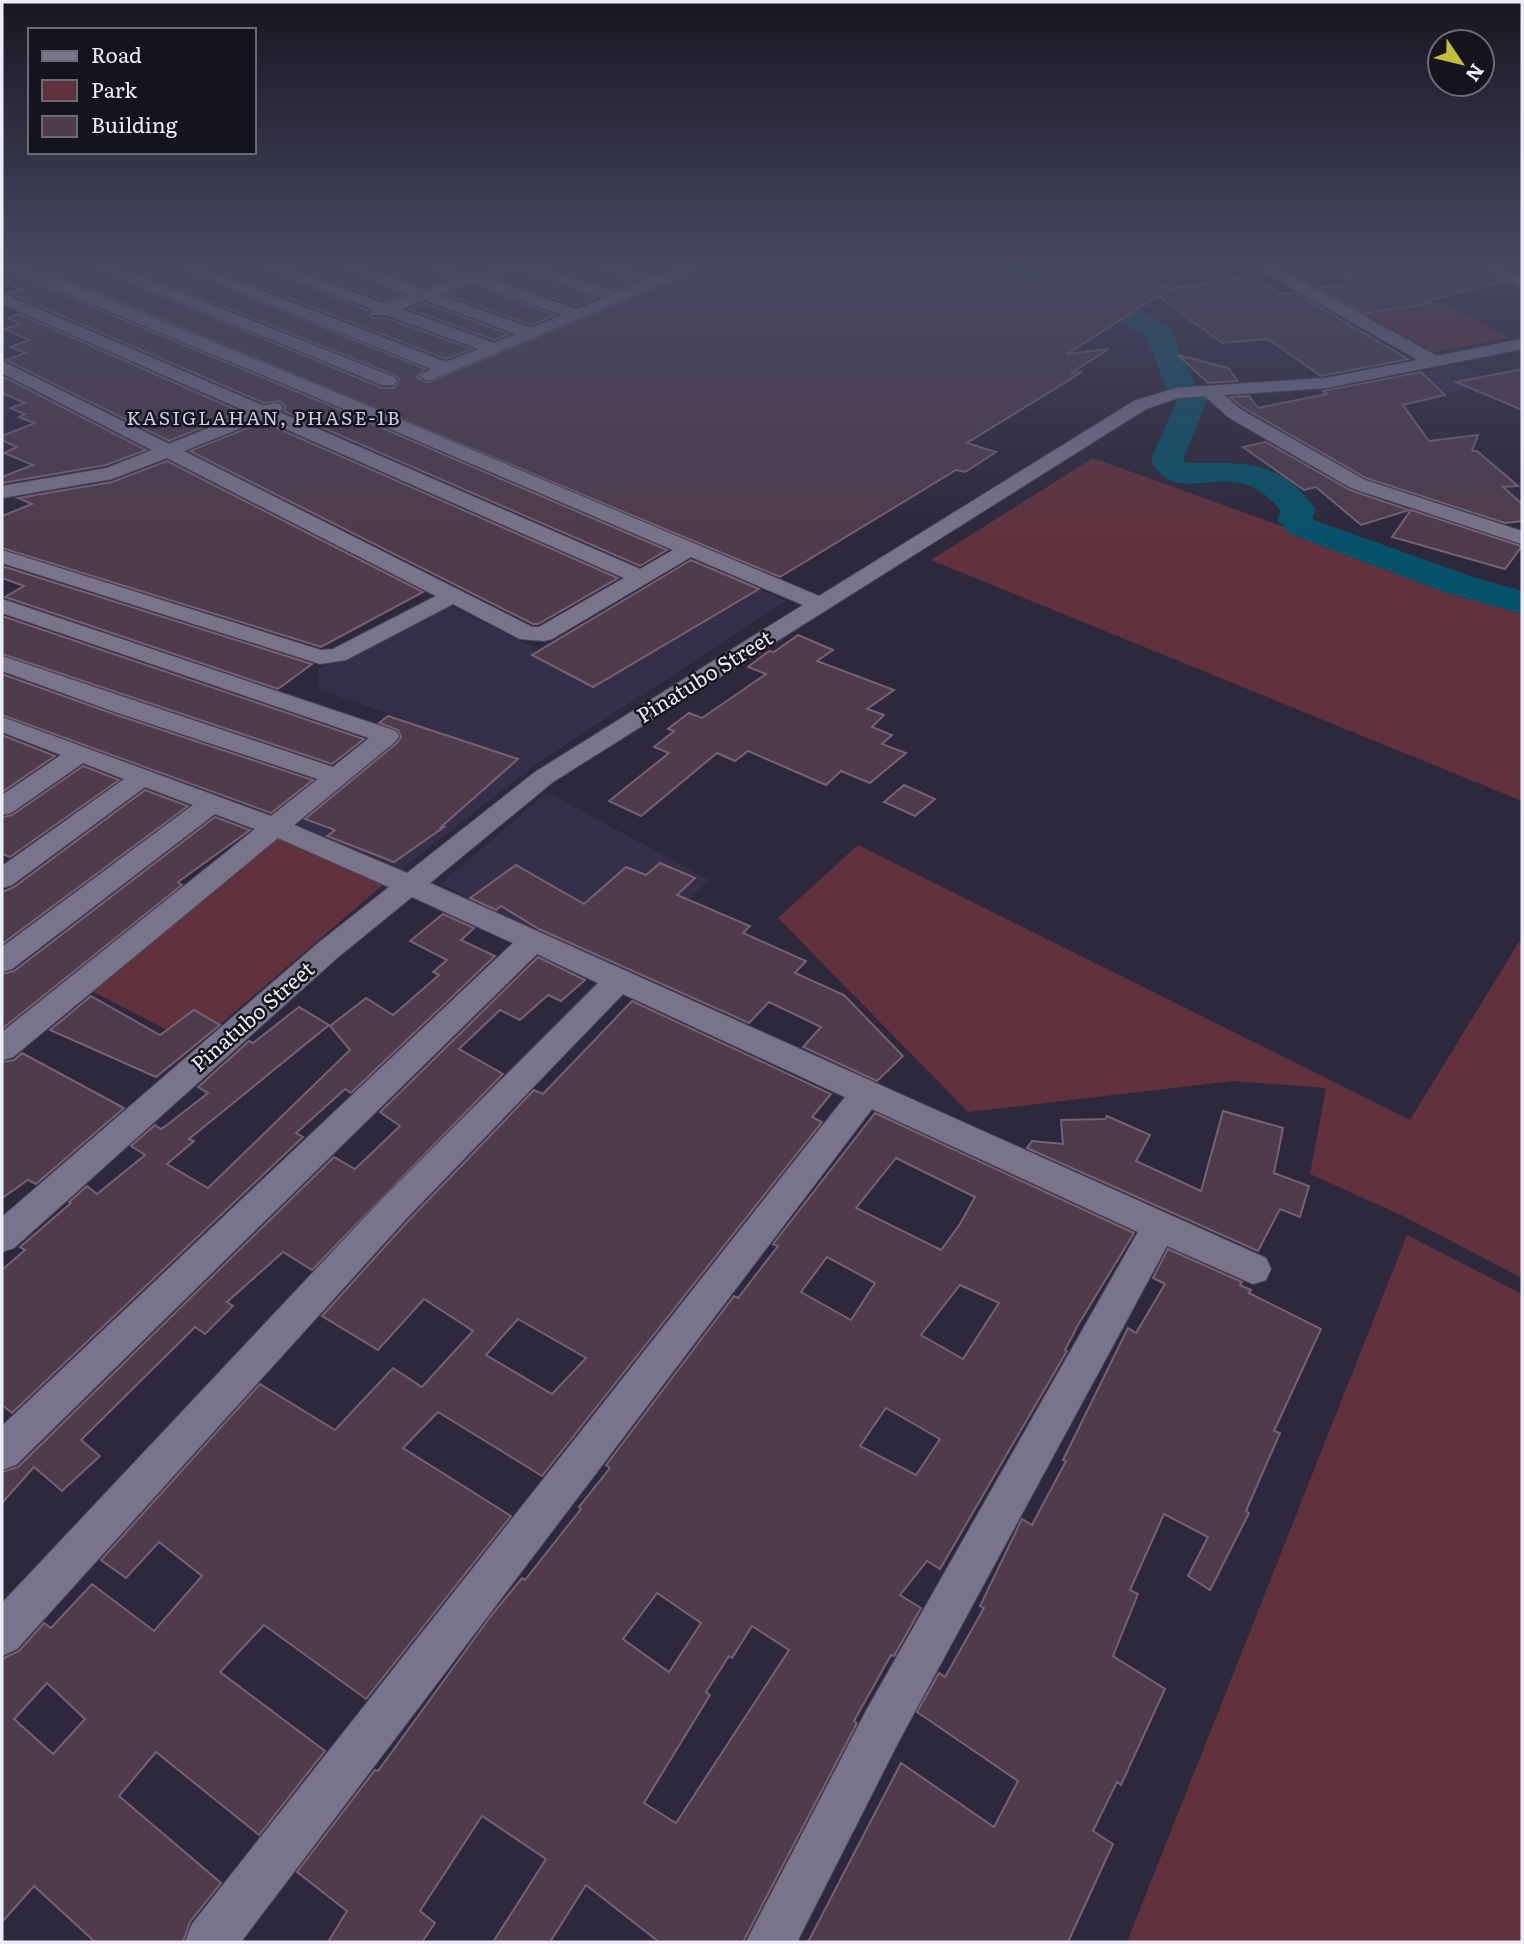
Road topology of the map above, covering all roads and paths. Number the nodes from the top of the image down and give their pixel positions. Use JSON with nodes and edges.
{"nodes":[{"id":1,"x":129,"y":353,"type":"edge"},
{"id":2,"x":222,"y":353,"type":"edge"},
{"id":3,"x":316,"y":353,"type":"edge"},
{"id":4,"x":405,"y":353,"type":"edge"},
{"id":5,"x":480,"y":353,"type":"edge"},
{"id":6,"x":1418,"y":353,"type":"edge"},
{"id":7,"x":1483,"y":353,"type":"edge"},
{"id":8,"x":1437,"y":363,"type":"junction"},
{"id":9,"x":2,"y":366,"type":"edge"},
{"id":10,"x":445,"y":368,"type":"junction"},
{"id":11,"x":428,"y":376,"type":"dead end"},
{"id":12,"x":30,"y":380,"type":"junction"},
{"id":13,"x":388,"y":381,"type":"dead end"},
{"id":14,"x":2,"y":390,"type":"edge"},
{"id":15,"x":1208,"y":390,"type":"junction"},
{"id":16,"x":317,"y":391,"type":"junction"},
{"id":17,"x":264,"y":412,"type":"junction"},
{"id":18,"x":170,"y":451,"type":"junction"},
{"id":19,"x":2,"y":492,"type":"edge"},
{"id":20,"x":1522,"y":538,"type":"edge"},
{"id":21,"x":688,"y":550,"type":"junction"},
{"id":22,"x":2,"y":556,"type":"edge"},
{"id":23,"x":640,"y":577,"type":"junction"},
{"id":24,"x":452,"y":596,"type":"junction"},
{"id":25,"x":821,"y":605,"type":"junction"},
{"id":26,"x":2,"y":606,"type":"edge"},
{"id":27,"x":2,"y":663,"type":"edge"},
{"id":28,"x":2,"y":724,"type":"edge"},
{"id":29,"x":27,"y":734,"type":"junction"},
{"id":30,"x":2,"y":750,"type":"edge"},
{"id":31,"x":81,"y":754,"type":"junction"},
{"id":32,"x":143,"y":776,"type":"junction"},
{"id":33,"x":338,"y":777,"type":"junction"},
{"id":34,"x":213,"y":803,"type":"junction"},
{"id":35,"x":2,"y":807,"type":"edge"},
{"id":36,"x":277,"y":828,"type":"junction"},
{"id":37,"x":2,"y":879,"type":"edge"},
{"id":38,"x":408,"y":884,"type":"junction"},
{"id":39,"x":534,"y":940,"type":"junction"},
{"id":40,"x":2,"y":962,"type":"edge"},
{"id":41,"x":620,"y":979,"type":"junction"},
{"id":42,"x":2,"y":1049,"type":"edge"},
{"id":43,"x":866,"y":1093,"type":"junction"},
{"id":44,"x":1159,"y":1227,"type":"junction"},
{"id":45,"x":2,"y":1238,"type":"edge"},
{"id":46,"x":1253,"y":1269,"type":"dead end"},
{"id":47,"x":2,"y":1452,"type":"edge"},
{"id":48,"x":2,"y":1634,"type":"edge"},
{"id":49,"x":210,"y":1942,"type":"edge"},
{"id":50,"x":771,"y":1942,"type":"edge"}],
"edges":[{"from":1,"to":17,"type":"street"},
{"from":2,"to":16,"type":"street"},
{"from":3,"to":13,"type":"street"},
{"from":4,"to":10,"type":"street"},
{"from":5,"to":10,"type":"street"},
{"from":6,"to":8,"type":"street"},
{"from":7,"to":8,"type":"street","name":"Pinatubo Street"},
{"from":8,"to":15,"type":"street","name":"Pinatubo Street"},
{"from":9,"to":12,"type":"street"},
{"from":10,"to":11,"type":"street"},
{"from":12,"to":14,"type":"street"},
{"from":12,"to":18,"type":"street"},
{"from":15,"to":20,"type":"street"},
{"from":15,"to":25,"type":"street","name":"Pinatubo Street"},
{"from":16,"to":17,"type":"street"},
{"from":16,"to":21,"type":"street"},
{"from":17,"to":18,"type":"street"},
{"from":17,"to":23,"type":"street"},
{"from":18,"to":19,"type":"street"},
{"from":18,"to":24,"type":"street"},
{"from":21,"to":23,"type":"street"},
{"from":21,"to":25,"type":"street"},
{"from":22,"to":24,"type":"street"},
{"from":23,"to":24,"type":"street"},
{"from":25,"to":38,"type":"street","name":"Pinatubo Street"},
{"from":26,"to":33,"type":"street"},
{"from":27,"to":33,"type":"street"},
{"from":28,"to":29,"type":"street"},
{"from":29,"to":30,"type":"street"},
{"from":29,"to":31,"type":"street"},
{"from":31,"to":32,"type":"street"},
{"from":31,"to":35,"type":"street"},
{"from":32,"to":34,"type":"street"},
{"from":32,"to":37,"type":"street"},
{"from":33,"to":36,"type":"street"},
{"from":34,"to":36,"type":"street"},
{"from":34,"to":40,"type":"street"},
{"from":36,"to":38,"type":"street"},
{"from":36,"to":42,"type":"street"},
{"from":38,"to":39,"type":"street"},
{"from":38,"to":45,"type":"street","name":"Pinatubo Street"},
{"from":39,"to":41,"type":"street"},
{"from":39,"to":47,"type":"street"},
{"from":41,"to":43,"type":"street"},
{"from":41,"to":48,"type":"street"},
{"from":43,"to":44,"type":"street"},
{"from":43,"to":49,"type":"street"},
{"from":44,"to":46,"type":"street"},
{"from":44,"to":50,"type":"street"}]}
